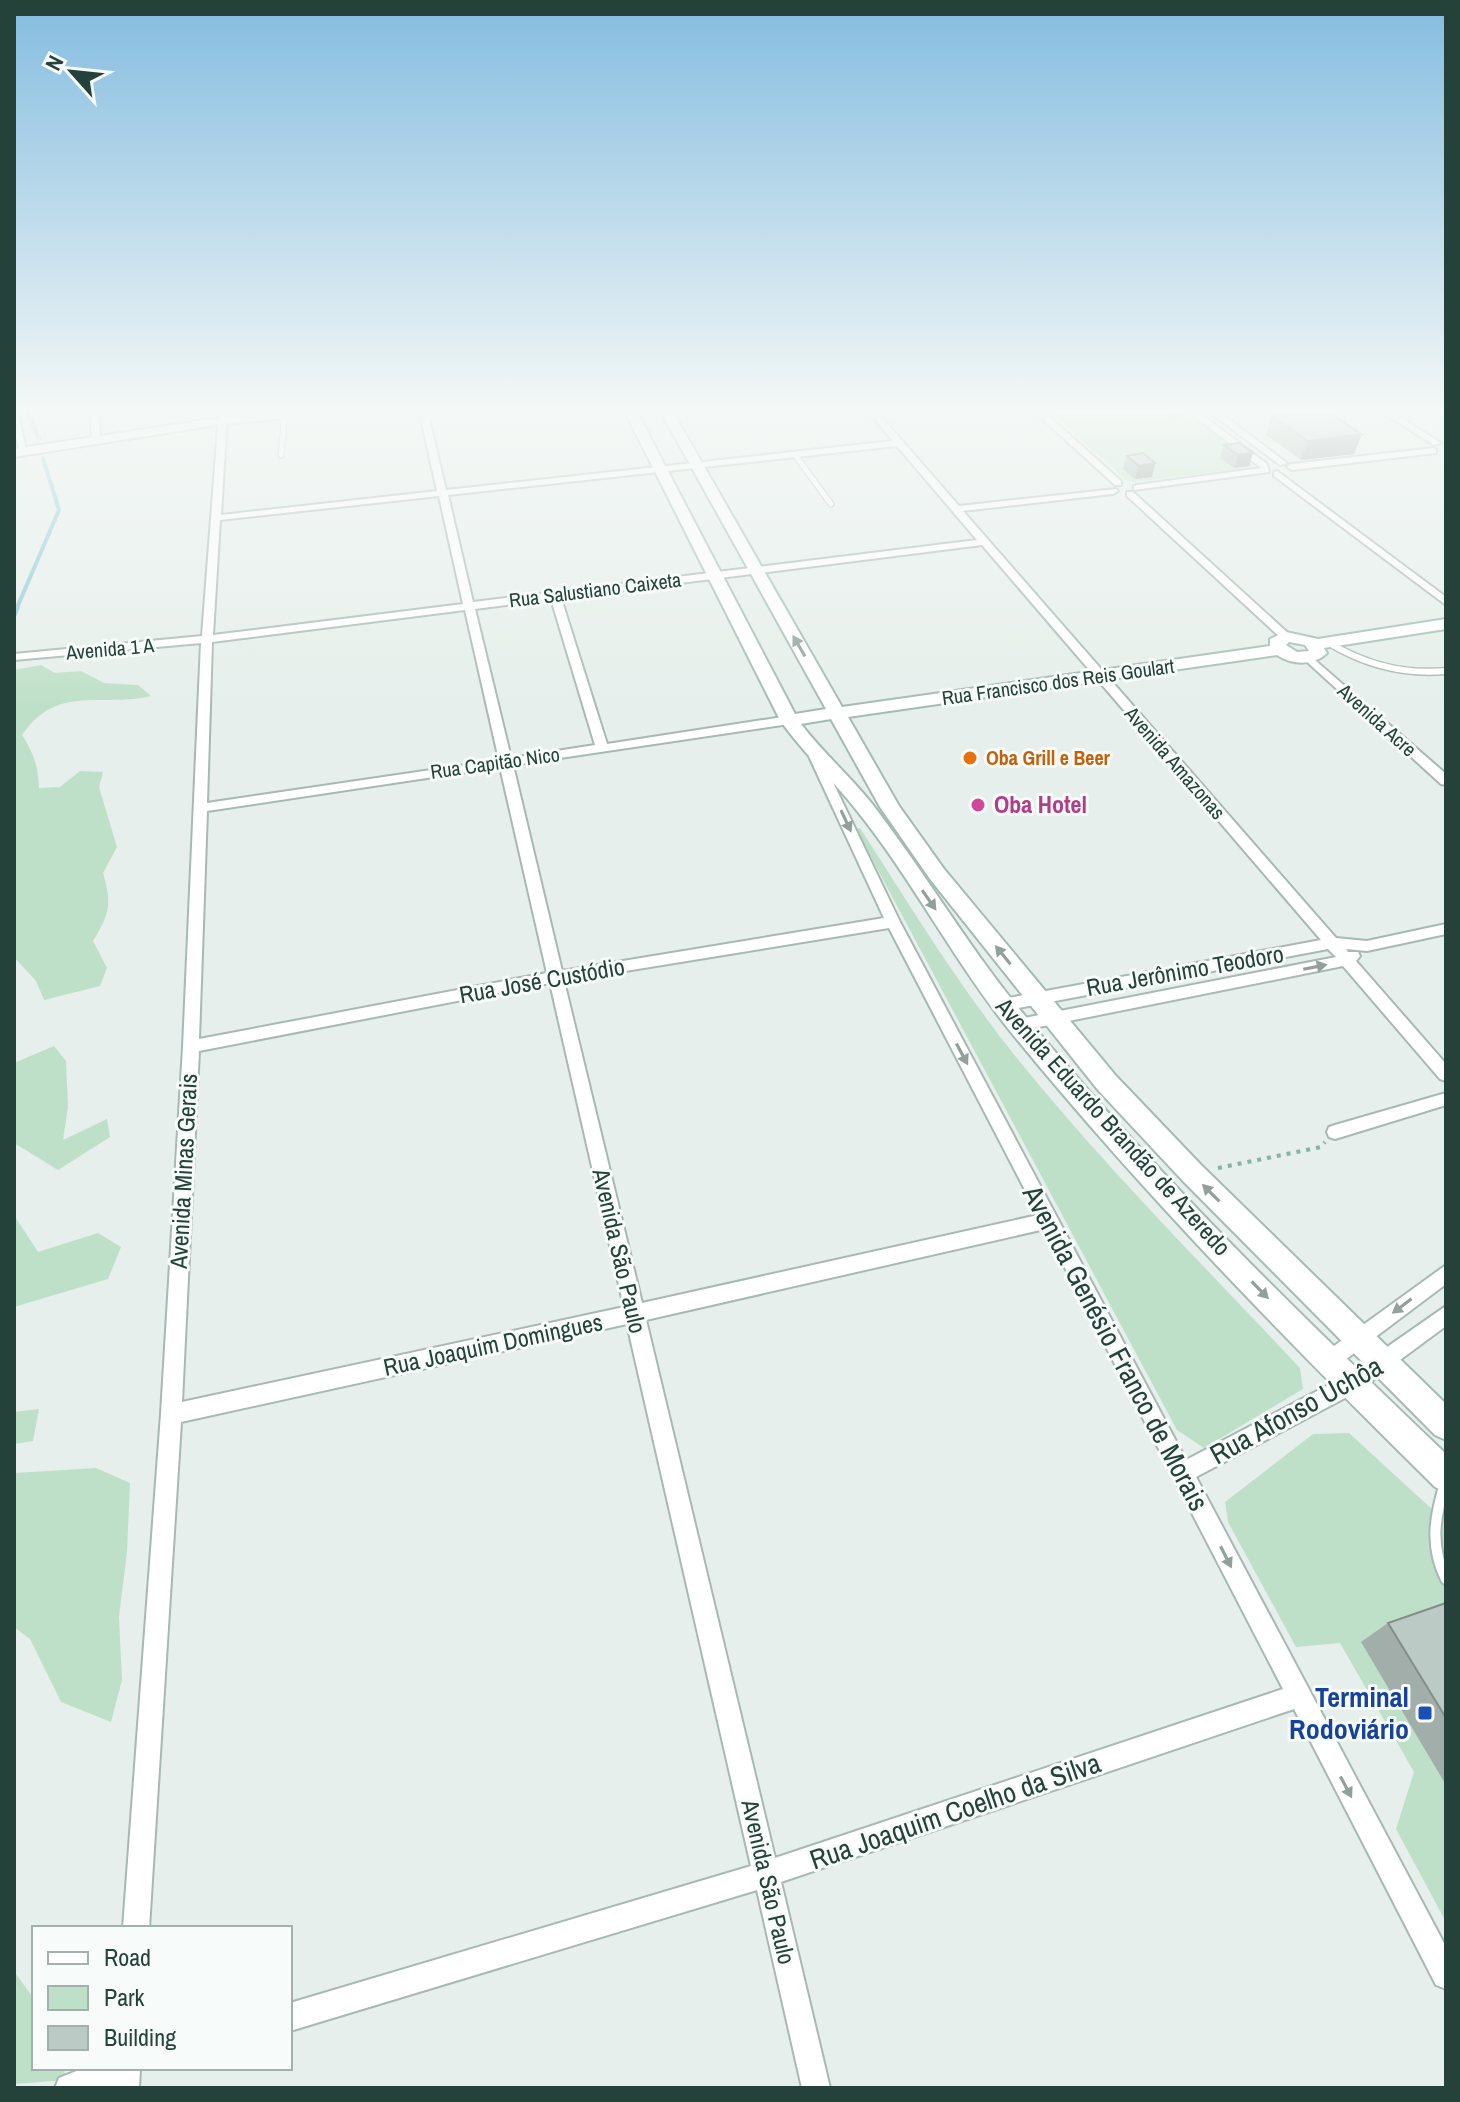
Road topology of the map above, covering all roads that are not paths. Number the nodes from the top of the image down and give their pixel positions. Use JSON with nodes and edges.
{"nodes":[{"id":1,"x":216,"y":512,"type":"edge"},
{"id":2,"x":269,"y":512,"type":"edge"},
{"id":3,"x":447,"y":512,"type":"edge"},
{"id":4,"x":683,"y":512,"type":"edge"},
{"id":5,"x":723,"y":512,"type":"edge"},
{"id":6,"x":959,"y":512,"type":"edge"},
{"id":7,"x":1154,"y":512,"type":"edge"},
{"id":8,"x":1327,"y":512,"type":"edge"},
{"id":9,"x":216,"y":518,"type":"junction"},
{"id":10,"x":983,"y":542,"type":"junction"},
{"id":11,"x":755,"y":570,"type":"junction"},
{"id":12,"x":717,"y":575,"type":"junction"},
{"id":13,"x":555,"y":595,"type":"junction"},
{"id":14,"x":1446,"y":602,"type":"edge"},
{"id":15,"x":469,"y":606,"type":"junction"},
{"id":16,"x":1446,"y":624,"type":"edge"},
{"id":17,"x":207,"y":639,"type":"junction"},
{"id":18,"x":1282,"y":644,"type":"junction"},
{"id":19,"x":1318,"y":648,"type":"junction"},
{"id":20,"x":14,"y":657,"type":"edge"},
{"id":21,"x":1446,"y":671,"type":"edge"},
{"id":22,"x":1099,"y":676,"type":"junction"},
{"id":23,"x":838,"y":714,"type":"junction"},
{"id":24,"x":789,"y":720,"type":"junction"},
{"id":25,"x":602,"y":748,"type":"junction"},
{"id":26,"x":812,"y":751,"type":"junction"},
{"id":27,"x":504,"y":761,"type":"junction"},
{"id":28,"x":1446,"y":781,"type":"edge"},
{"id":29,"x":201,"y":808,"type":"junction"},
{"id":30,"x":893,"y":922,"type":"junction"},
{"id":31,"x":1446,"y":929,"type":"edge"},
{"id":32,"x":1333,"y":943,"type":"junction"},
{"id":33,"x":1367,"y":946,"type":"junction"},
{"id":34,"x":1349,"y":960,"type":"junction"},
{"id":35,"x":555,"y":977,"type":"junction"},
{"id":36,"x":1044,"y":1007,"type":"junction"},
{"id":37,"x":1011,"y":1015,"type":"junction"},
{"id":38,"x":191,"y":1047,"type":"junction"},
{"id":39,"x":1446,"y":1075,"type":"edge"},
{"id":40,"x":1446,"y":1099,"type":"edge"},
{"id":41,"x":1335,"y":1132,"type":"road end"},
{"id":42,"x":1049,"y":1220,"type":"junction"},
{"id":43,"x":1446,"y":1273,"type":"edge"},
{"id":44,"x":633,"y":1314,"type":"junction"},
{"id":45,"x":1446,"y":1315,"type":"edge"},
{"id":46,"x":1358,"y":1339,"type":"junction"},
{"id":47,"x":1330,"y":1360,"type":"junction"},
{"id":48,"x":1383,"y":1363,"type":"junction"},
{"id":49,"x":1351,"y":1384,"type":"junction"},
{"id":50,"x":171,"y":1414,"type":"junction"},
{"id":51,"x":1446,"y":1425,"type":"edge"},
{"id":52,"x":1182,"y":1473,"type":"junction"},
{"id":53,"x":1446,"y":1478,"type":"edge"},
{"id":54,"x":1446,"y":1579,"type":"edge"},
{"id":55,"x":1297,"y":1696,"type":"junction"},
{"id":56,"x":767,"y":1874,"type":"junction"},
{"id":57,"x":136,"y":1926,"type":"edge"},
{"id":58,"x":1446,"y":1975,"type":"edge"},
{"id":59,"x":292,"y":2016,"type":"edge"},
{"id":60,"x":118,"y":2070,"type":"edge"},
{"id":61,"x":69,"y":2088,"type":"edge"},
{"id":62,"x":816,"y":2088,"type":"edge"}],
"edges":[{"from":1,"to":9,"type":"street","name":"Avenida Minas Gerais"},
{"from":2,"to":9,"type":"street"},
{"from":3,"to":15,"type":"street","name":"Avenida São Paulo"},
{"from":4,"to":12,"type":"main road","name":"Avenida Genésio Franco de Morais"},
{"from":5,"to":11,"type":"main road"},
{"from":6,"to":10,"type":"street","name":"Avenida Amazonas"},
{"from":7,"to":18,"type":"street"},
{"from":8,"to":14,"type":"street"},
{"from":9,"to":17,"type":"street","name":"Avenida Minas Gerais"},
{"from":10,"to":11,"type":"street","name":"Rua Salustiano Caixeta"},
{"from":10,"to":22,"type":"street","name":"Avenida Amazonas"},
{"from":11,"to":12,"type":"street","name":"Rua Salustiano Caixeta"},
{"from":23,"to":11,"type":"main road","one_way":true},
{"from":12,"to":13,"type":"street","name":"Rua Salustiano Caixeta"},
{"from":12,"to":24,"type":"main road","name":"Avenida Genésio Franco de Morais"},
{"from":13,"to":15,"type":"street","name":"Rua Salustiano Caixeta"},
{"from":13,"to":25,"type":"street"},
{"from":15,"to":17,"type":"street","name":"Rua Salustiano Caixeta"},
{"from":15,"to":27,"type":"street","name":"Avenida São Paulo"},
{"from":16,"to":19,"type":"main road"},
{"from":17,"to":20,"type":"street","name":"Avenida 1 A"},
{"from":17,"to":29,"type":"street","name":"Avenida Minas Gerais"},
{"from":18,"to":19,"type":"main road"},
{"from":18,"to":22,"type":"main road","name":"Rua Francisco dos Reis Goulart"},
{"from":19,"to":21,"type":"lane"},
{"from":19,"to":28,"type":"street","name":"Avenida Acre"},
{"from":22,"to":23,"type":"main road","name":"Rua Francisco dos Reis Goulart"},
{"from":22,"to":32,"type":"street","name":"Avenida Amazonas"},
{"from":23,"to":24,"type":"main road"},
{"from":36,"to":23,"type":"main road","name":"Avenida Eduardo Brandão de Azeredo","one_way":true},
{"from":24,"to":25,"type":"street","name":"Rua Capitão Nico"},
{"from":24,"to":26,"type":"main road","name":"Avenida Genésio Franco de Morais"},
{"from":25,"to":27,"type":"street","name":"Rua Capitão Nico"},
{"from":26,"to":30,"type":"street","name":"Avenida Genésio Franco de Morais","one_way":true},
{"from":26,"to":37,"type":"main road","name":"Avenida Eduardo Brandão de Azeredo","one_way":true},
{"from":27,"to":29,"type":"street","name":"Rua Capitão Nico"},
{"from":27,"to":35,"type":"street","name":"Avenida São Paulo"},
{"from":29,"to":38,"type":"street","name":"Avenida Minas Gerais"},
{"from":30,"to":35,"type":"street","name":"Rua José Custódio"},
{"from":30,"to":42,"type":"street","name":"Avenida Genésio Franco de Morais","one_way":true},
{"from":31,"to":33,"type":"street","name":"Rua Jerônimo Teodoro"},
{"from":32,"to":33,"type":"street","name":"Rua Jerônimo Teodoro"},
{"from":32,"to":34,"type":"street","name":"Avenida Amazonas"},
{"from":32,"to":36,"type":"street","name":"Rua Jerônimo Teodoro"},
{"from":33,"to":34,"type":"street","name":"Rua Jerônimo Teodoro"},
{"from":36,"to":34,"type":"street","name":"Rua Jerônimo Teodoro","one_way":true},
{"from":34,"to":39,"type":"street","name":"Avenida Amazonas"},
{"from":35,"to":38,"type":"street","name":"Rua José Custódio"},
{"from":35,"to":44,"type":"street","name":"Avenida São Paulo"},
{"from":36,"to":37,"type":"street","name":"Rua Jerônimo Teodoro"},
{"from":36,"to":37,"type":"street","name":"Rua Jerônimo Teodoro"},
{"from":46,"to":36,"type":"main road","name":"Avenida Eduardo Brandão de Azeredo","one_way":true},
{"from":37,"to":47,"type":"main road","name":"Avenida Eduardo Brandão de Azeredo","one_way":true},
{"from":38,"to":50,"type":"street","name":"Avenida Minas Gerais"},
{"from":40,"to":41,"type":"street"},
{"from":42,"to":44,"type":"street","name":"Rua Joaquim Domingues"},
{"from":42,"to":52,"type":"street","name":"Avenida Genésio Franco de Morais"},
{"from":43,"to":46,"type":"street","name":"Rua Afonso Uchôa","one_way":true},
{"from":44,"to":50,"type":"street","name":"Rua Joaquim Domingues"},
{"from":44,"to":56,"type":"street","name":"Avenida São Paulo"},
{"from":45,"to":48,"type":"street","name":"Rua Afonso Uchôa"},
{"from":46,"to":47,"type":"street","name":"Rua Afonso Uchôa"},
{"from":46,"to":48,"type":"main road","name":"Avenida Eduardo Brandão de Azeredo"},
{"from":47,"to":49,"type":"main road","name":"Avenida Eduardo Brandão de Azeredo"},
{"from":48,"to":49,"type":"street","name":"Rua Afonso Uchôa"},
{"from":48,"to":51,"type":"main road","name":"Avenida Eduardo Brandão de Azeredo"},
{"from":49,"to":52,"type":"street","name":"Rua Afonso Uchôa"},
{"from":49,"to":53,"type":"main road","name":"Avenida Eduardo Brandão de Azeredo"},
{"from":50,"to":57,"type":"street","name":"Avenida Minas Gerais"},
{"from":52,"to":55,"type":"street","name":"Avenida Genésio Franco de Morais","one_way":true},
{"from":53,"to":54,"type":"lane"},
{"from":55,"to":56,"type":"street","name":"Rua Joaquim Coelho da Silva"},
{"from":55,"to":58,"type":"street","name":"Avenida Genésio Franco de Morais","one_way":true},
{"from":56,"to":59,"type":"street","name":"Rua Joaquim Coelho da Silva"},
{"from":56,"to":62,"type":"street","name":"Avenida São Paulo"},
{"from":60,"to":61,"type":"street"}]}
